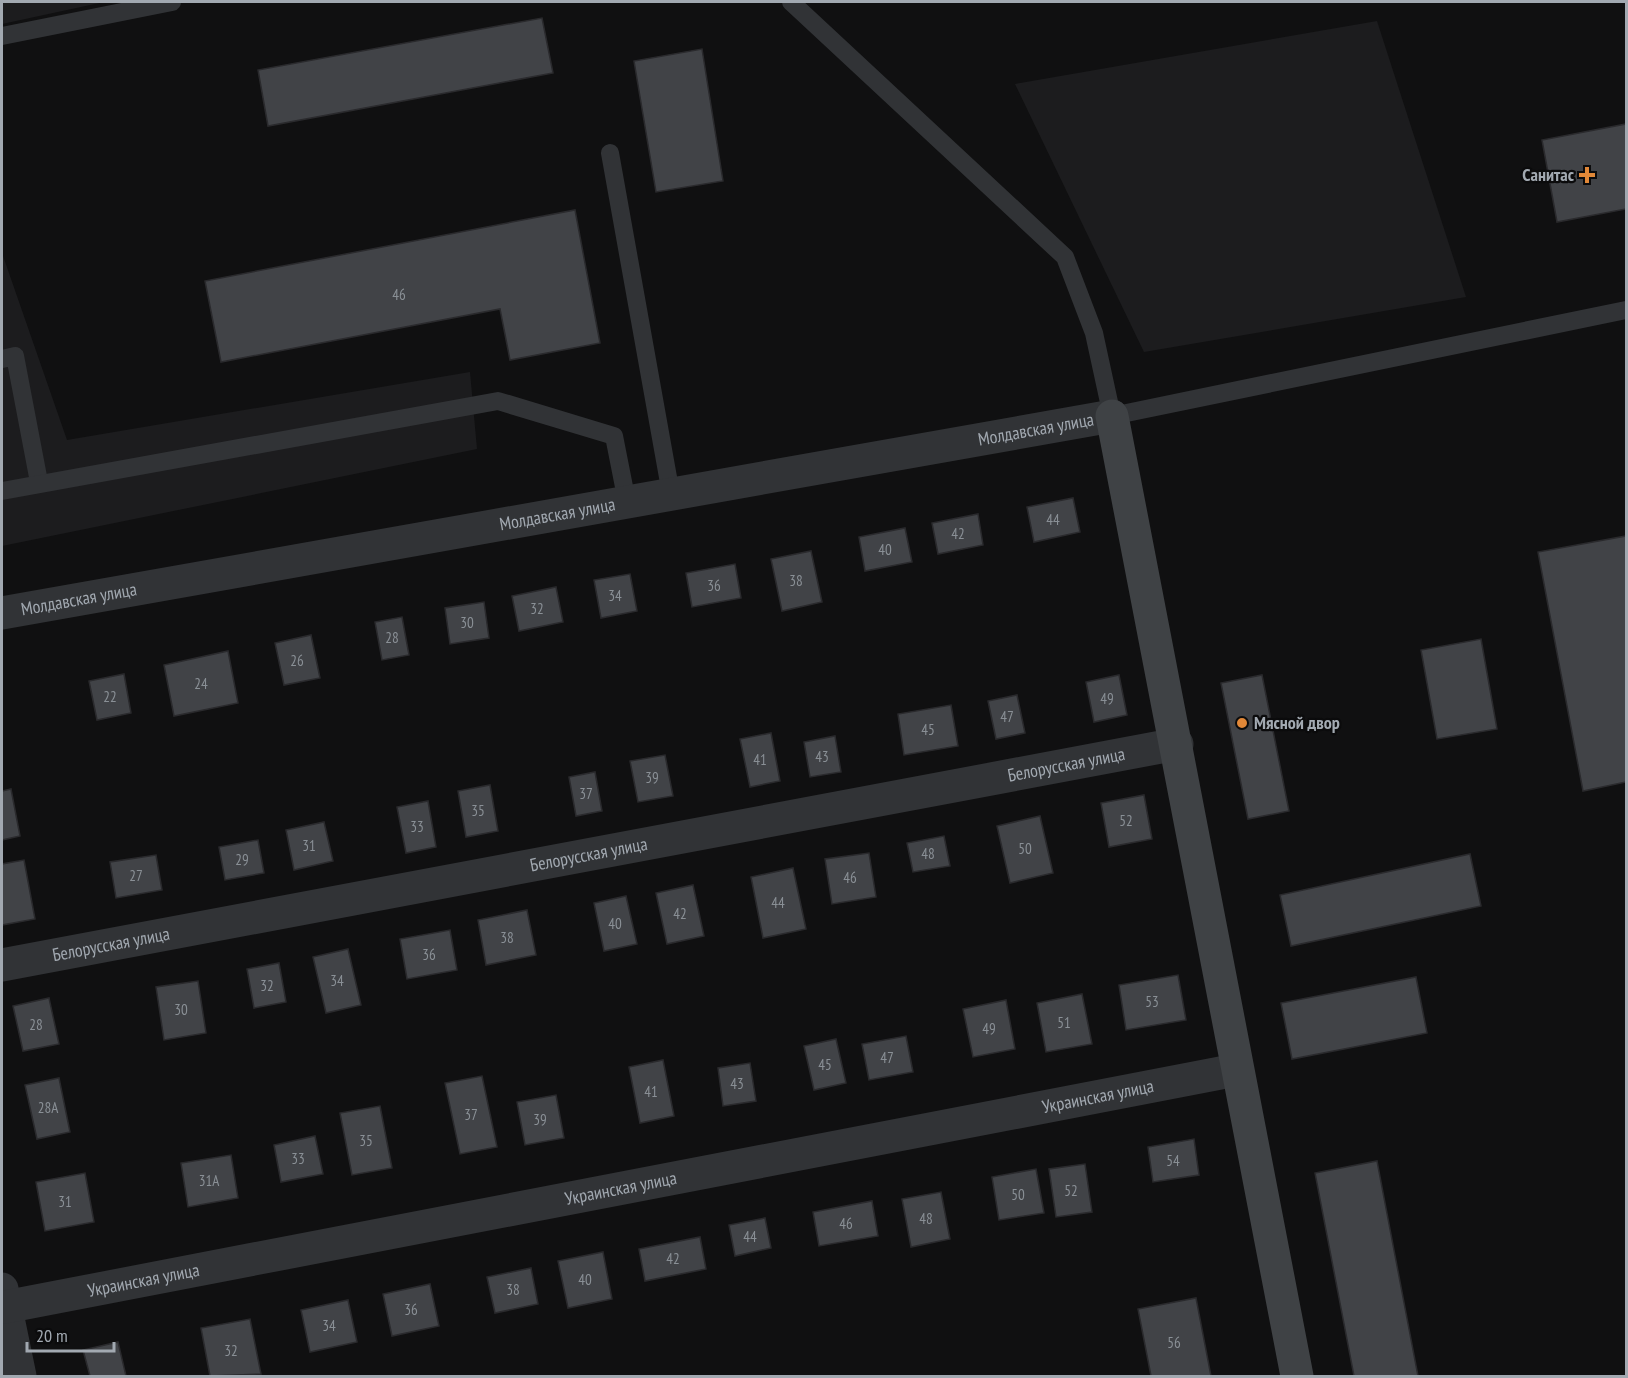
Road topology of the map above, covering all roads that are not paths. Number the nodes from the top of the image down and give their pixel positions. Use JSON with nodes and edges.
{"nodes":[{"id":1,"x":172,"y":2,"type":"edge"},
{"id":2,"x":791,"y":2,"type":"edge"},
{"id":3,"x":125,"y":6,"type":"edge"},
{"id":4,"x":2,"y":36,"type":"edge"},
{"id":5,"x":610,"y":153,"type":"dead end"},
{"id":6,"x":1626,"y":310,"type":"edge"},
{"id":7,"x":2,"y":359,"type":"edge"},
{"id":8,"x":1112,"y":416,"type":"junction"},
{"id":9,"x":39,"y":482,"type":"junction"},
{"id":10,"x":2,"y":491,"type":"edge"},
{"id":11,"x":670,"y":494,"type":"junction"},
{"id":12,"x":627,"y":502,"type":"junction"},
{"id":13,"x":2,"y":613,"type":"edge"},
{"id":14,"x":1177,"y":744,"type":"junction"},
{"id":15,"x":2,"y":965,"type":"edge"},
{"id":16,"x":1236,"y":1070,"type":"junction"},
{"id":17,"x":3,"y":1301,"type":"edge"},
{"id":18,"x":20,"y":1377,"type":"edge"},
{"id":19,"x":1297,"y":1377,"type":"edge"}],
"edges":[{"from":1,"to":3,"type":"lane"},
{"from":2,"to":8,"type":"lane"},
{"from":3,"to":4,"type":"lane"},
{"from":5,"to":11,"type":"lane"},
{"from":6,"to":8,"type":"lane"},
{"from":7,"to":9,"type":"lane"},
{"from":8,"to":11,"type":"street","name":"Молдавская улица"},
{"from":8,"to":14,"type":"street"},
{"from":9,"to":10,"type":"lane"},
{"from":9,"to":12,"type":"lane"},
{"from":11,"to":12,"type":"street","name":"Молдавская улица"},
{"from":12,"to":13,"type":"street","name":"Молдавская улица"},
{"from":14,"to":15,"type":"street","name":"Белорусская улица"},
{"from":14,"to":16,"type":"street"},
{"from":16,"to":17,"type":"street","name":"Украинская улица"},
{"from":16,"to":19,"type":"street"},
{"from":17,"to":18,"type":"street"}]}
